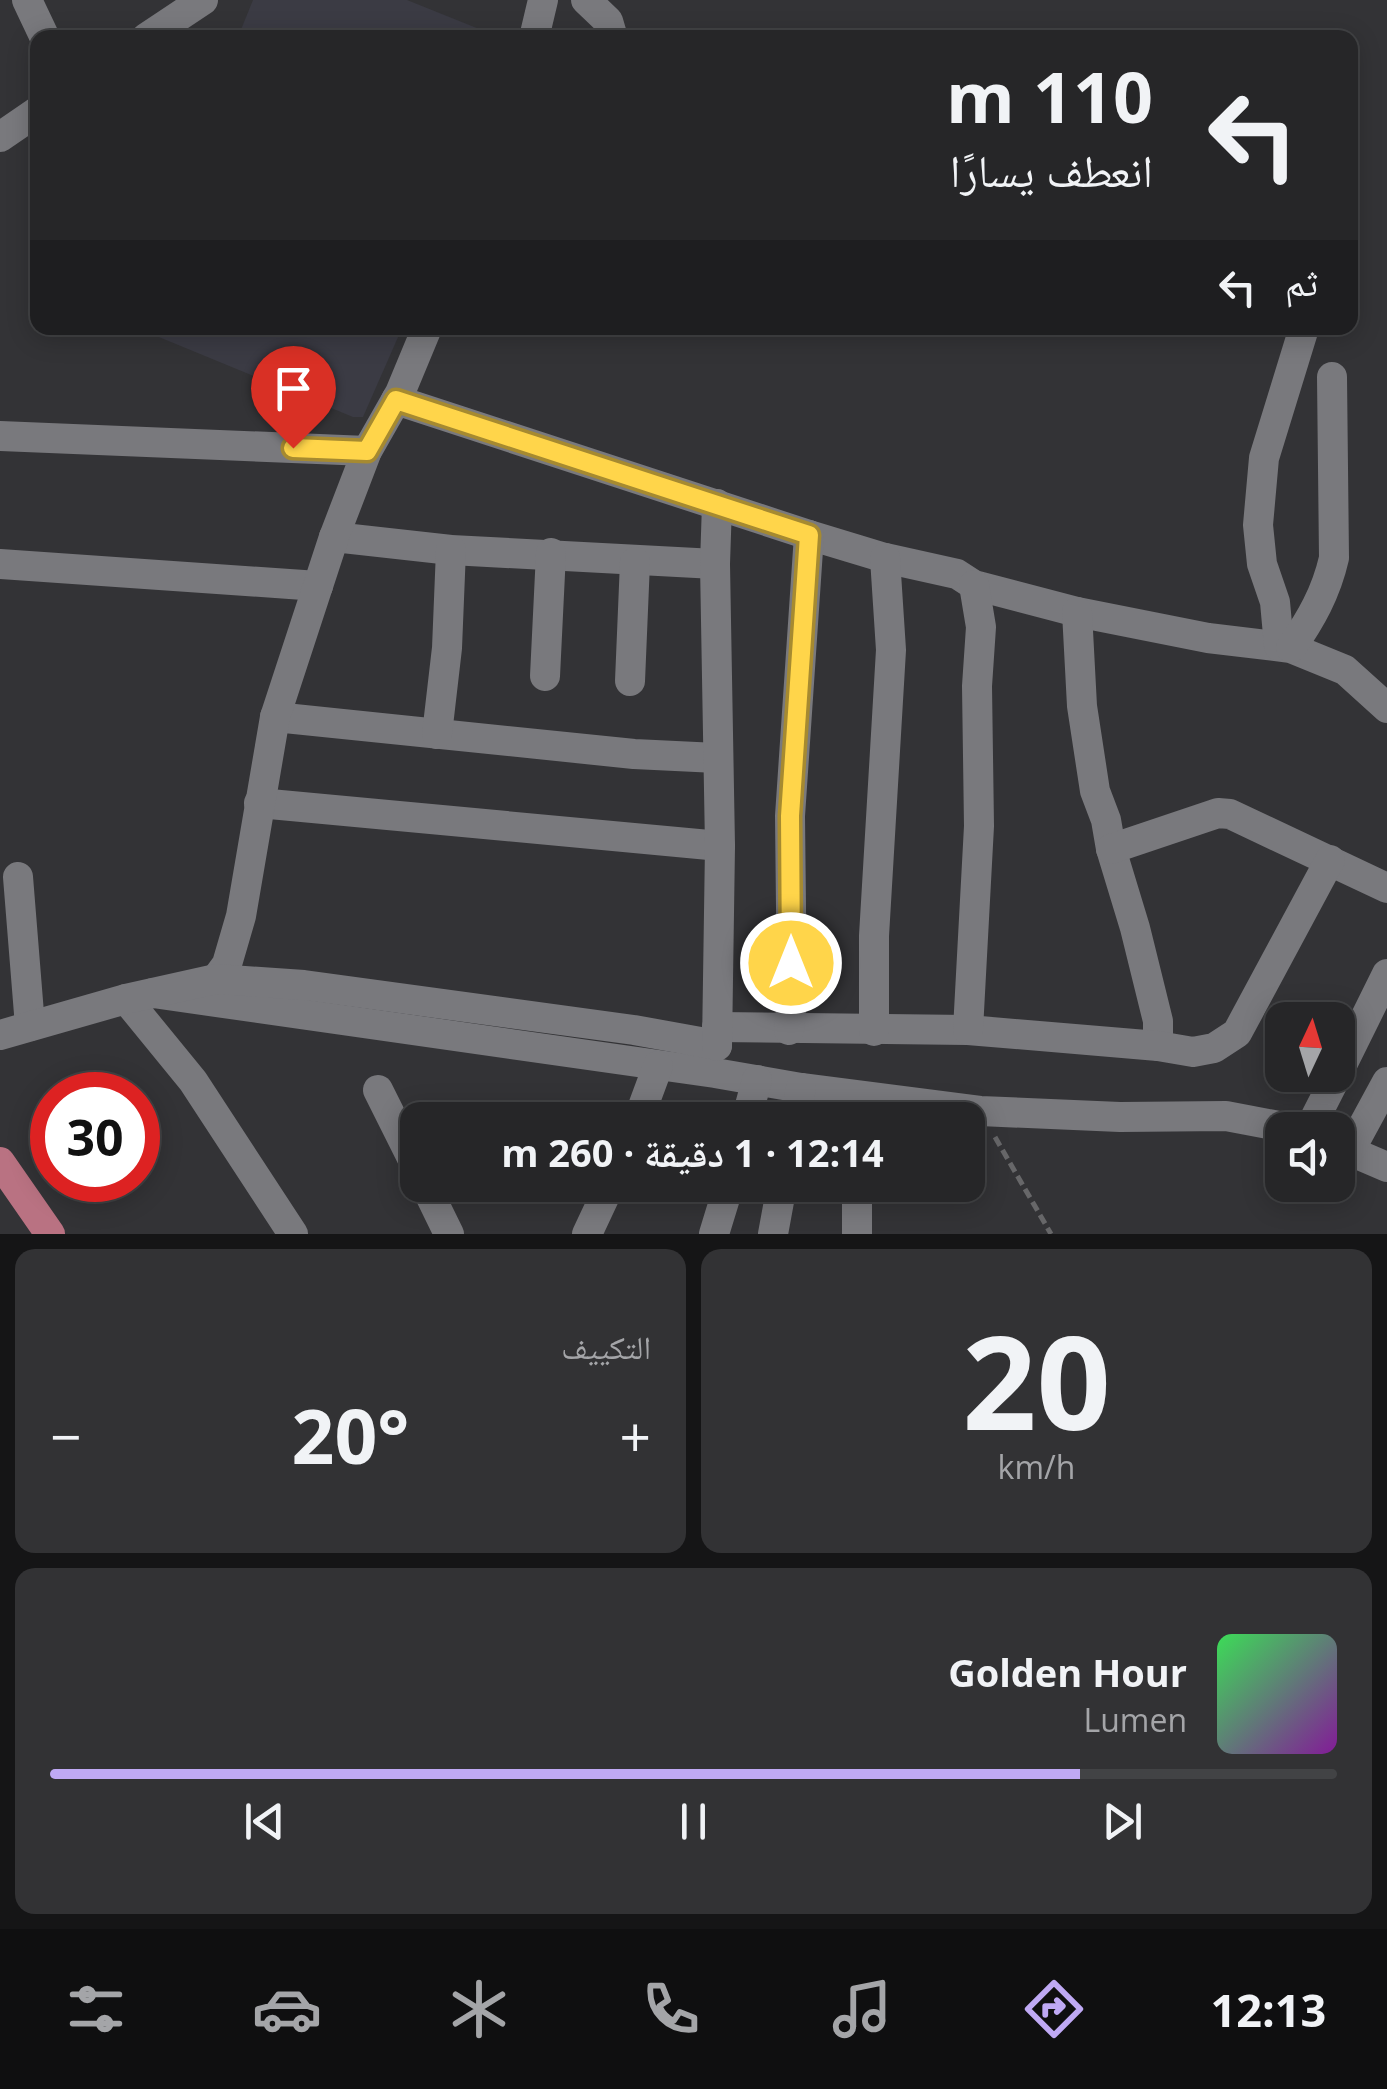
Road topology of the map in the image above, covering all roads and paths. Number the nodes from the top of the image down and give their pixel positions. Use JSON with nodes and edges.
{"nodes":[{"id":1,"x":27,"y":0,"type":"edge"},
{"id":2,"x":204,"y":0,"type":"edge"},
{"id":3,"x":542,"y":0,"type":"edge"},
{"id":4,"x":586,"y":0,"type":"edge"},
{"id":5,"x":41,"y":30,"type":"edge"},
{"id":6,"x":158,"y":30,"type":"edge"},
{"id":7,"x":536,"y":30,"type":"edge"},
{"id":8,"x":611,"y":30,"type":"edge"},
{"id":9,"x":30,"y":116,"type":"edge"},
{"id":10,"x":0,"y":137,"type":"edge"},
{"id":11,"x":424,"y":335,"type":"edge"},
{"id":12,"x":1302,"y":335,"type":"edge"},
{"id":13,"x":1332,"y":377,"type":"dead end"},
{"id":14,"x":396,"y":400,"type":"junction"},
{"id":15,"x":0,"y":436,"type":"edge"},
{"id":16,"x":367,"y":451,"type":"junction"},
{"id":17,"x":718,"y":504,"type":"junction"},
{"id":18,"x":809,"y":535,"type":"junction"},
{"id":19,"x":334,"y":538,"type":"junction"},
{"id":20,"x":451,"y":550,"type":"junction"},
{"id":21,"x":551,"y":553,"type":"junction"},
{"id":22,"x":885,"y":558,"type":"junction"},
{"id":23,"x":635,"y":562,"type":"junction"},
{"id":24,"x":0,"y":564,"type":"edge"},
{"id":25,"x":715,"y":564,"type":"junction"},
{"id":26,"x":974,"y":585,"type":"junction"},
{"id":27,"x":318,"y":586,"type":"junction"},
{"id":28,"x":1078,"y":612,"type":"junction"},
{"id":29,"x":1285,"y":647,"type":"junction"},
{"id":30,"x":545,"y":676,"type":"dead end"},
{"id":31,"x":630,"y":681,"type":"dead end"},
{"id":32,"x":1383,"y":693,"type":"edge"},
{"id":33,"x":275,"y":717,"type":"junction"},
{"id":34,"x":437,"y":734,"type":"junction"},
{"id":35,"x":717,"y":758,"type":"junction"},
{"id":36,"x":259,"y":803,"type":"junction"},
{"id":37,"x":720,"y":846,"type":"junction"},
{"id":38,"x":1110,"y":849,"type":"junction"},
{"id":39,"x":1330,"y":860,"type":"junction"},
{"id":40,"x":18,"y":877,"type":"dead end"},
{"id":41,"x":1387,"y":888,"type":"edge"},
{"id":42,"x":1387,"y":974,"type":"edge"},
{"id":43,"x":216,"y":979,"type":"junction"},
{"id":44,"x":139,"y":996,"type":"junction"},
{"id":45,"x":30,"y":1026,"type":"junction"},
{"id":46,"x":789,"y":1030,"type":"junction"},
{"id":47,"x":968,"y":1030,"type":"junction"},
{"id":48,"x":874,"y":1031,"type":"junction"},
{"id":49,"x":0,"y":1036,"type":"edge"},
{"id":50,"x":1355,"y":1038,"type":"edge"},
{"id":51,"x":1158,"y":1046,"type":"junction"},
{"id":52,"x":716,"y":1048,"type":"junction"},
{"id":53,"x":658,"y":1066,"type":"junction"},
{"id":54,"x":757,"y":1080,"type":"junction"},
{"id":55,"x":1387,"y":1082,"type":"edge"},
{"id":56,"x":801,"y":1088,"type":"junction"},
{"id":57,"x":378,"y":1090,"type":"dead end"},
{"id":58,"x":645,"y":1102,"type":"edge"},
{"id":59,"x":751,"y":1102,"type":"edge"},
{"id":60,"x":798,"y":1102,"type":"edge"},
{"id":61,"x":915,"y":1102,"type":"edge"},
{"id":62,"x":985,"y":1110,"type":"edge"},
{"id":63,"x":985,"y":1119,"type":"edge"},
{"id":64,"x":1265,"y":1123,"type":"edge"},
{"id":65,"x":1355,"y":1131,"type":"edge"},
{"id":66,"x":400,"y":1134,"type":"edge"},
{"id":67,"x":1355,"y":1154,"type":"edge"},
{"id":68,"x":0,"y":1162,"type":"edge"},
{"id":69,"x":1387,"y":1166,"type":"edge"},
{"id":70,"x":433,"y":1202,"type":"edge"},
{"id":71,"x":602,"y":1202,"type":"edge"},
{"id":72,"x":724,"y":1202,"type":"edge"},
{"id":73,"x":779,"y":1202,"type":"edge"},
{"id":74,"x":857,"y":1202,"type":"edge"},
{"id":75,"x":50,"y":1234,"type":"edge"},
{"id":76,"x":293,"y":1234,"type":"edge"},
{"id":77,"x":449,"y":1234,"type":"edge"},
{"id":78,"x":587,"y":1234,"type":"edge"},
{"id":79,"x":714,"y":1234,"type":"edge"},
{"id":80,"x":773,"y":1234,"type":"edge"},
{"id":81,"x":857,"y":1234,"type":"edge"},
{"id":82,"x":1051,"y":1234,"type":"edge"}],
"edges":[{"from":1,"to":5,"type":"street"},
{"from":2,"to":6,"type":"street"},
{"from":3,"to":7,"type":"street"},
{"from":4,"to":8,"type":"street"},
{"from":9,"to":10,"type":"street"},
{"from":11,"to":14,"type":"street"},
{"from":12,"to":29,"type":"street"},
{"from":13,"to":29,"type":"street"},
{"from":14,"to":16,"type":"street"},
{"from":14,"to":17,"type":"street"},
{"from":15,"to":16,"type":"street"},
{"from":16,"to":19,"type":"street"},
{"from":17,"to":18,"type":"street"},
{"from":17,"to":25,"type":"street"},
{"from":18,"to":22,"type":"street"},
{"from":18,"to":46,"type":"street"},
{"from":19,"to":20,"type":"street"},
{"from":19,"to":27,"type":"street"},
{"from":20,"to":21,"type":"street"},
{"from":20,"to":34,"type":"street"},
{"from":21,"to":23,"type":"street"},
{"from":21,"to":30,"type":"street"},
{"from":22,"to":26,"type":"street"},
{"from":22,"to":48,"type":"street"},
{"from":23,"to":25,"type":"street"},
{"from":23,"to":31,"type":"street"},
{"from":24,"to":27,"type":"street"},
{"from":25,"to":35,"type":"street"},
{"from":26,"to":28,"type":"street"},
{"from":26,"to":47,"type":"street"},
{"from":27,"to":33,"type":"street"},
{"from":28,"to":29,"type":"street"},
{"from":28,"to":38,"type":"street"},
{"from":29,"to":32,"type":"street"},
{"from":33,"to":34,"type":"street"},
{"from":33,"to":36,"type":"street"},
{"from":34,"to":35,"type":"street"},
{"from":35,"to":37,"type":"street"},
{"from":36,"to":37,"type":"street"},
{"from":36,"to":43,"type":"street"},
{"from":37,"to":52,"type":"street"},
{"from":38,"to":39,"type":"street"},
{"from":38,"to":51,"type":"street"},
{"from":39,"to":41,"type":"street"},
{"from":39,"to":51,"type":"street"},
{"from":40,"to":45,"type":"street"},
{"from":42,"to":50,"type":"street"},
{"from":43,"to":44,"type":"street"},
{"from":43,"to":52,"type":"street"},
{"from":44,"to":45,"type":"street"},
{"from":44,"to":53,"type":"street"},
{"from":44,"to":76,"type":"street"},
{"from":45,"to":49,"type":"street"},
{"from":46,"to":48,"type":"street"},
{"from":46,"to":52,"type":"street"},
{"from":47,"to":48,"type":"street"},
{"from":47,"to":51,"type":"street"},
{"from":52,"to":53,"type":"street"},
{"from":52,"to":54,"type":"street"},
{"from":53,"to":58,"type":"street"},
{"from":54,"to":56,"type":"street"},
{"from":54,"to":59,"type":"street"},
{"from":55,"to":65,"type":"street"},
{"from":56,"to":60,"type":"street"},
{"from":56,"to":61,"type":"street"},
{"from":57,"to":66,"type":"street"},
{"from":62,"to":64,"type":"street"},
{"from":63,"to":82,"type":"path"},
{"from":67,"to":69,"type":"street"},
{"from":68,"to":75,"type":"main road"},
{"from":70,"to":77,"type":"street"},
{"from":71,"to":78,"type":"street"},
{"from":72,"to":79,"type":"street"},
{"from":73,"to":80,"type":"street"},
{"from":74,"to":81,"type":"street"}]}
